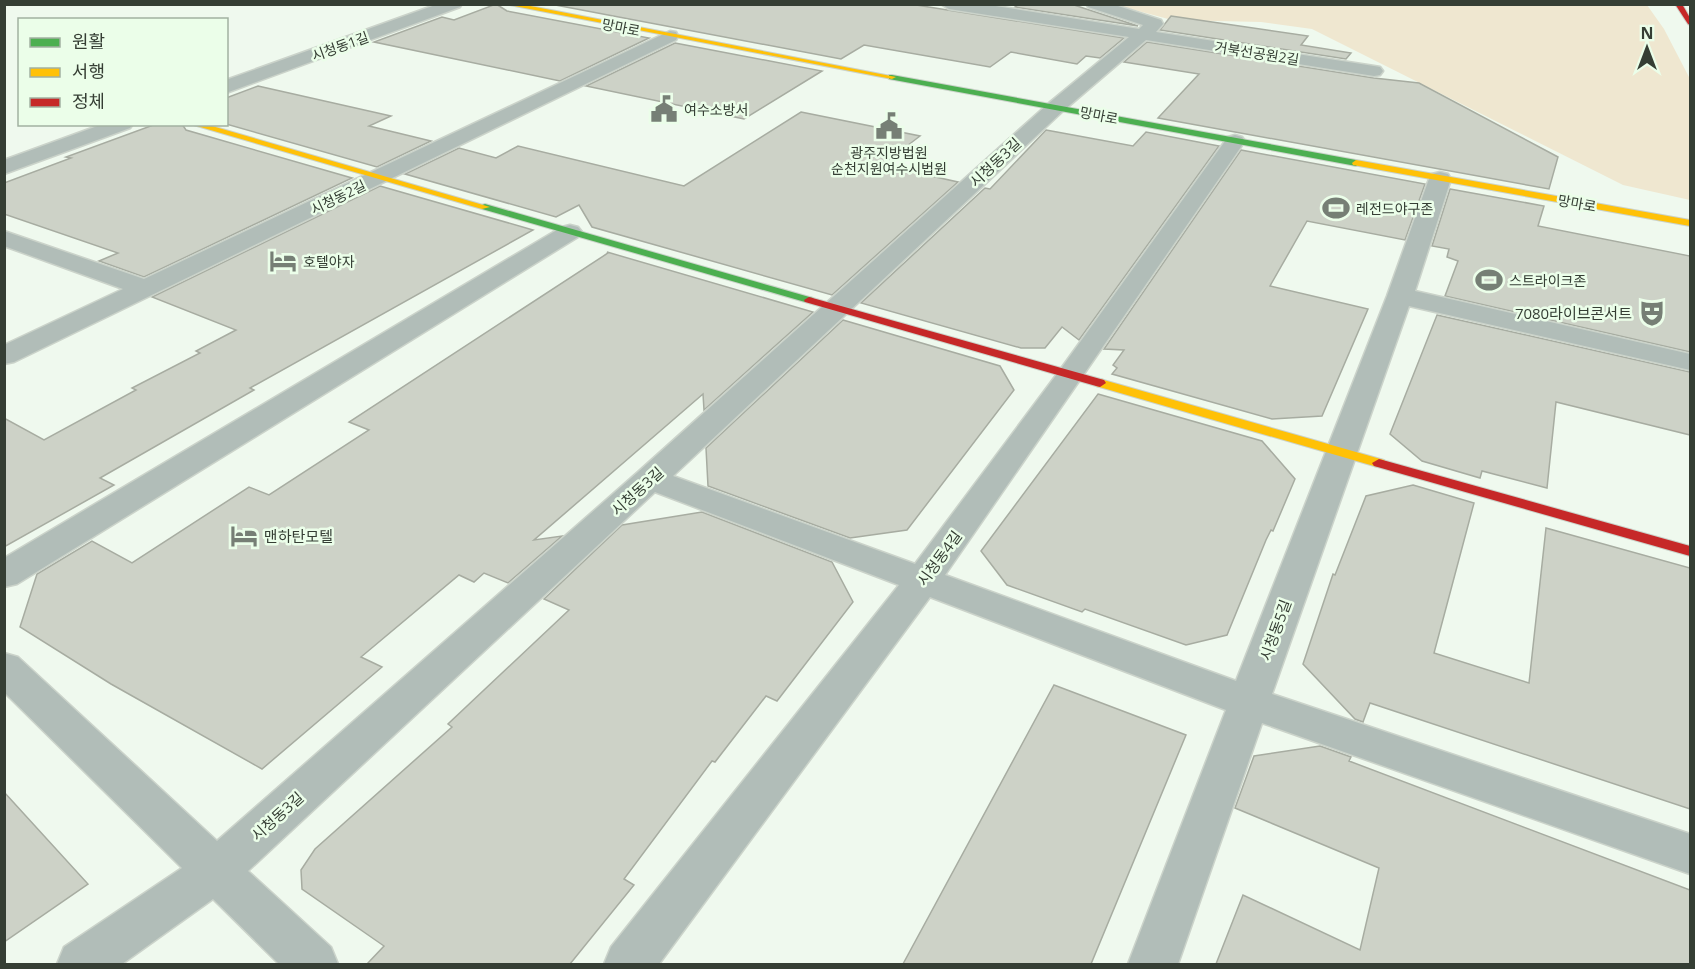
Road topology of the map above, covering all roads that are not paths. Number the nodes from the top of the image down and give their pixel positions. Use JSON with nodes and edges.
{"nodes":[{"id":1,"x":454,"y":4,"type":"edge"},
{"id":2,"x":507,"y":4,"type":"edge"},
{"id":3,"x":949,"y":4,"type":"edge"},
{"id":4,"x":1094,"y":4,"type":"edge"},
{"id":5,"x":1677,"y":4,"type":"edge"},
{"id":6,"x":1690,"y":23,"type":"edge"},
{"id":7,"x":1141,"y":35,"type":"junction"},
{"id":8,"x":670,"y":36,"type":"junction"},
{"id":9,"x":1374,"y":71,"type":"dead end"},
{"id":10,"x":228,"y":86,"type":"edge"},
{"id":11,"x":1056,"y":107,"type":"junction"},
{"id":12,"x":118,"y":126,"type":"edge"},
{"id":13,"x":201,"y":126,"type":"edge"},
{"id":14,"x":1235,"y":141,"type":"junction"},
{"id":15,"x":4,"y":168,"type":"edge"},
{"id":16,"x":380,"y":177,"type":"junction"},
{"id":17,"x":1440,"y":178,"type":"junction"},
{"id":18,"x":1690,"y":223,"type":"edge"},
{"id":19,"x":570,"y":232,"type":"junction"},
{"id":20,"x":4,"y":238,"type":"edge"},
{"id":21,"x":147,"y":289,"type":"junction"},
{"id":22,"x":1400,"y":296,"type":"junction"},
{"id":23,"x":837,"y":307,"type":"junction"},
{"id":24,"x":4,"y":356,"type":"edge"},
{"id":25,"x":1690,"y":362,"type":"edge"},
{"id":26,"x":1070,"y":376,"type":"junction"},
{"id":27,"x":1340,"y":453,"type":"junction"},
{"id":28,"x":650,"y":479,"type":"junction"},
{"id":29,"x":1690,"y":551,"type":"edge"},
{"id":30,"x":4,"y":575,"type":"edge"},
{"id":31,"x":922,"y":581,"type":"junction"},
{"id":32,"x":4,"y":668,"type":"edge"},
{"id":33,"x":1249,"y":702,"type":"junction"},
{"id":34,"x":1690,"y":854,"type":"edge"},
{"id":35,"x":216,"y":871,"type":"junction"},
{"id":36,"x":82,"y":964,"type":"edge"},
{"id":37,"x":313,"y":964,"type":"edge"},
{"id":38,"x":629,"y":964,"type":"edge"},
{"id":39,"x":1153,"y":964,"type":"edge"}],
"edges":[{"from":1,"to":10,"type":"street","name":"시청동1길"},
{"from":2,"to":8,"type":"street","name":"망마로"},
{"from":3,"to":7,"type":"street","name":"거북선공원2길"},
{"from":4,"to":7,"type":"street"},
{"from":5,"to":6,"type":"street"},
{"from":7,"to":9,"type":"street","name":"거북선공원2길"},
{"from":7,"to":11,"type":"street"},
{"from":8,"to":11,"type":"street","name":"망마로"},
{"from":8,"to":16,"type":"street","name":"시청동2길"},
{"from":11,"to":14,"type":"street","name":"망마로"},
{"from":11,"to":23,"type":"street","name":"시청동3길"},
{"from":12,"to":15,"type":"street"},
{"from":13,"to":16,"type":"street"},
{"from":14,"to":17,"type":"street","name":"망마로"},
{"from":14,"to":26,"type":"street","name":"시청동4길"},
{"from":16,"to":19,"type":"street"},
{"from":16,"to":21,"type":"street","name":"시청동2길"},
{"from":17,"to":18,"type":"street","name":"망마로"},
{"from":17,"to":22,"type":"street","name":"시청동5길"},
{"from":19,"to":23,"type":"street"},
{"from":19,"to":30,"type":"street"},
{"from":20,"to":21,"type":"street"},
{"from":21,"to":24,"type":"street","name":"시청동2길"},
{"from":22,"to":25,"type":"street"},
{"from":22,"to":27,"type":"street","name":"시청동5길"},
{"from":23,"to":26,"type":"street"},
{"from":23,"to":28,"type":"street","name":"시청동3길"},
{"from":26,"to":27,"type":"street"},
{"from":26,"to":31,"type":"street","name":"시청동4길"},
{"from":27,"to":29,"type":"street"},
{"from":27,"to":33,"type":"street","name":"시청동5길"},
{"from":28,"to":31,"type":"street"},
{"from":28,"to":35,"type":"street","name":"시청동3길"},
{"from":31,"to":33,"type":"street"},
{"from":31,"to":38,"type":"street","name":"시청동4길"},
{"from":32,"to":35,"type":"street"},
{"from":33,"to":34,"type":"street"},
{"from":33,"to":39,"type":"street","name":"시청동5길"},
{"from":35,"to":36,"type":"street","name":"시청동3길"},
{"from":35,"to":37,"type":"street"}]}
